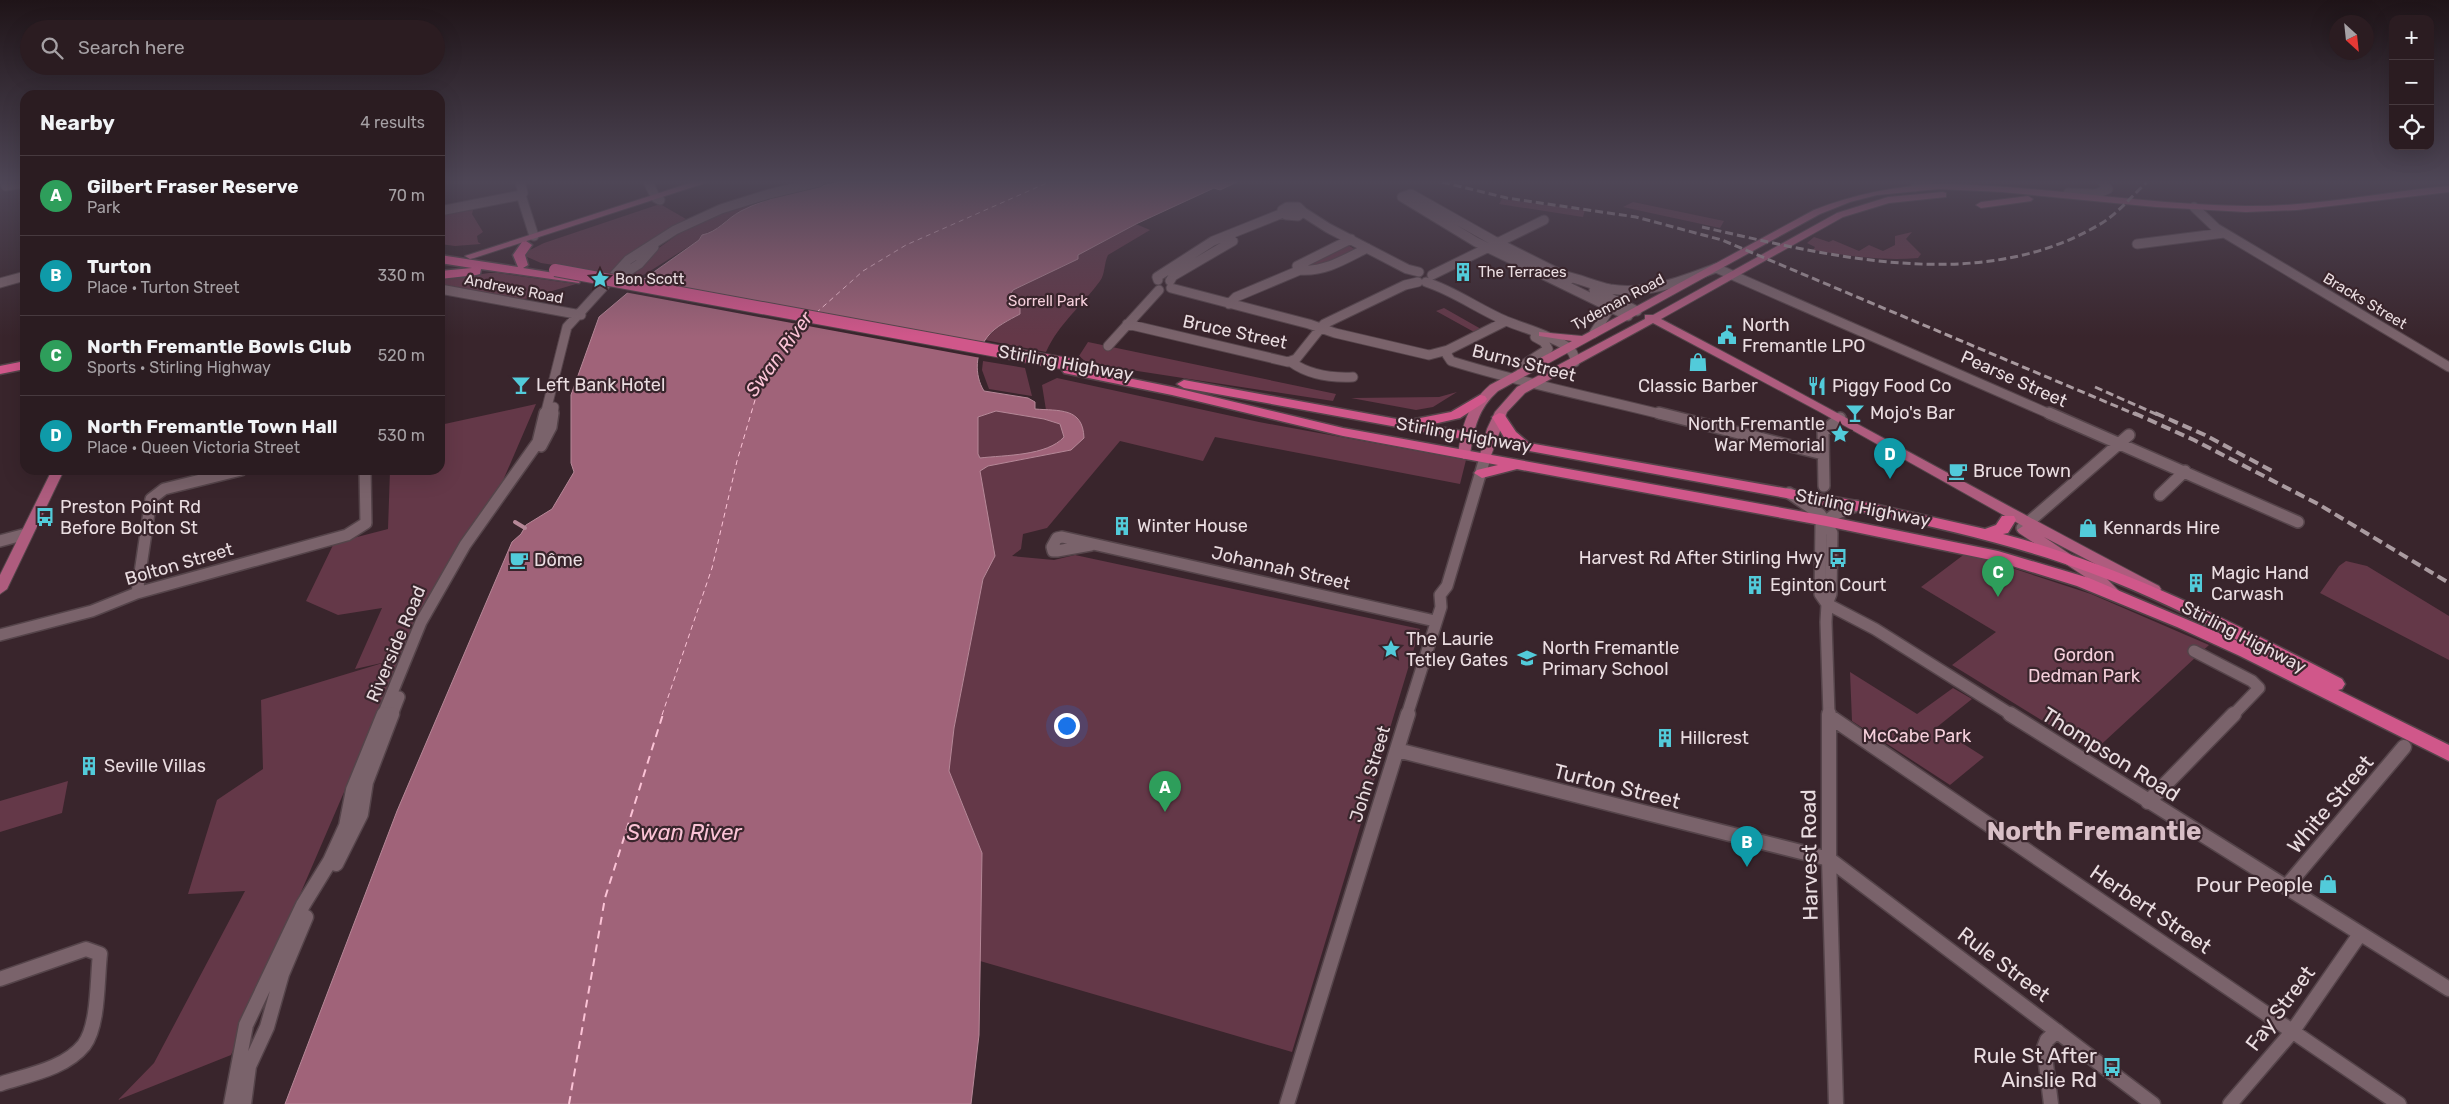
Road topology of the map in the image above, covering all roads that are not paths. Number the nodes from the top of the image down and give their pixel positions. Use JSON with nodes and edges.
{"nodes":[{"id":1,"x":529,"y":234,"type":"edge"},
{"id":2,"x":550,"y":234,"type":"edge"},
{"id":3,"x":671,"y":234,"type":"edge"},
{"id":4,"x":1235,"y":234,"type":"edge"},
{"id":5,"x":1248,"y":234,"type":"edge"},
{"id":6,"x":1339,"y":234,"type":"edge"},
{"id":7,"x":1462,"y":234,"type":"edge"},
{"id":8,"x":1474,"y":234,"type":"edge"},
{"id":9,"x":1516,"y":234,"type":"edge"},
{"id":10,"x":1780,"y":234,"type":"edge"},
{"id":11,"x":1808,"y":234,"type":"edge"},
{"id":12,"x":2220,"y":234,"type":"edge"},
{"id":13,"x":2225,"y":234,"type":"edge"},
{"id":14,"x":530,"y":240,"type":"junction"},
{"id":15,"x":1351,"y":240,"type":"junction"},
{"id":16,"x":1476,"y":242,"type":"junction"},
{"id":17,"x":2137,"y":244,"type":"dead end"},
{"id":18,"x":1492,"y":245,"type":"junction"},
{"id":19,"x":1367,"y":248,"type":"junction"},
{"id":20,"x":445,"y":252,"type":"edge"},
{"id":21,"x":486,"y":258,"type":"junction"},
{"id":22,"x":470,"y":260,"type":"junction"},
{"id":23,"x":445,"y":262,"type":"edge"},
{"id":24,"x":519,"y":268,"type":"junction"},
{"id":25,"x":1716,"y":268,"type":"junction"},
{"id":26,"x":1300,"y":270,"type":"junction"},
{"id":27,"x":445,"y":272,"type":"edge"},
{"id":28,"x":551,"y":273,"type":"joint"},
{"id":29,"x":445,"y":274,"type":"edge"},
{"id":30,"x":1565,"y":276,"type":"junction"},
{"id":31,"x":1733,"y":276,"type":"junction"},
{"id":32,"x":20,"y":277,"type":"edge"},
{"id":33,"x":1423,"y":277,"type":"junction"},
{"id":34,"x":0,"y":282,"type":"edge"},
{"id":35,"x":1158,"y":285,"type":"junction"},
{"id":36,"x":1170,"y":285,"type":"junction"},
{"id":37,"x":445,"y":290,"type":"edge"},
{"id":38,"x":1229,"y":304,"type":"junction"},
{"id":39,"x":1608,"y":306,"type":"junction"},
{"id":40,"x":1676,"y":307,"type":"junction"},
{"id":41,"x":1632,"y":313,"type":"junction"},
{"id":42,"x":579,"y":315,"type":"junction"},
{"id":43,"x":1506,"y":321,"type":"junction"},
{"id":44,"x":1649,"y":322,"type":"junction"},
{"id":45,"x":1127,"y":324,"type":"junction"},
{"id":46,"x":1321,"y":327,"type":"junction"},
{"id":47,"x":1519,"y":327,"type":"junction"},
{"id":48,"x":1675,"y":330,"type":"junction"},
{"id":49,"x":1594,"y":333,"type":"junction"},
{"id":50,"x":1543,"y":334,"type":"junction"},
{"id":51,"x":1583,"y":339,"type":"junction"},
{"id":52,"x":1108,"y":346,"type":"dead end"},
{"id":53,"x":1568,"y":347,"type":"junction"},
{"id":54,"x":1448,"y":350,"type":"junction"},
{"id":55,"x":1291,"y":362,"type":"junction"},
{"id":56,"x":1575,"y":362,"type":"junction"},
{"id":57,"x":20,"y":365,"type":"edge"},
{"id":58,"x":1071,"y":367,"type":"junction"},
{"id":59,"x":2449,"y":367,"type":"edge"},
{"id":60,"x":0,"y":370,"type":"edge"},
{"id":61,"x":1521,"y":372,"type":"junction"},
{"id":62,"x":1353,"y":377,"type":"dead end"},
{"id":63,"x":1507,"y":379,"type":"junction"},
{"id":64,"x":1533,"y":384,"type":"junction"},
{"id":65,"x":1480,"y":399,"type":"junction"},
{"id":66,"x":1498,"y":417,"type":"junction"},
{"id":67,"x":1838,"y":419,"type":"junction"},
{"id":68,"x":1408,"y":424,"type":"junction"},
{"id":69,"x":1466,"y":435,"type":"junction"},
{"id":70,"x":2125,"y":439,"type":"junction"},
{"id":71,"x":1490,"y":440,"type":"junction"},
{"id":72,"x":1525,"y":446,"type":"junction"},
{"id":73,"x":1822,"y":454,"type":"junction"},
{"id":74,"x":1464,"y":455,"type":"junction"},
{"id":75,"x":1484,"y":466,"type":"junction"},
{"id":76,"x":2185,"y":471,"type":"junction"},
{"id":77,"x":56,"y":475,"type":"edge"},
{"id":78,"x":221,"y":475,"type":"edge"},
{"id":79,"x":365,"y":475,"type":"edge"},
{"id":80,"x":1824,"y":486,"type":"dead end"},
{"id":81,"x":1788,"y":494,"type":"junction"},
{"id":82,"x":2160,"y":495,"type":"dead end"},
{"id":83,"x":1856,"y":506,"type":"junction"},
{"id":84,"x":1826,"y":521,"type":"junction"},
{"id":85,"x":2298,"y":522,"type":"dead end"},
{"id":86,"x":2019,"y":523,"type":"junction"},
{"id":87,"x":26,"y":534,"type":"junction"},
{"id":88,"x":1987,"y":534,"type":"junction"},
{"id":89,"x":0,"y":541,"type":"edge"},
{"id":90,"x":1090,"y":545,"type":"dead end"},
{"id":91,"x":2066,"y":558,"type":"junction"},
{"id":92,"x":0,"y":589,"type":"edge"},
{"id":93,"x":137,"y":592,"type":"junction"},
{"id":94,"x":2116,"y":595,"type":"junction"},
{"id":95,"x":1827,"y":604,"type":"junction"},
{"id":96,"x":2188,"y":608,"type":"junction"},
{"id":97,"x":1434,"y":621,"type":"junction"},
{"id":98,"x":0,"y":635,"type":"edge"},
{"id":99,"x":2194,"y":651,"type":"dead end"},
{"id":100,"x":1829,"y":716,"type":"junction"},
{"id":101,"x":2449,"y":744,"type":"edge"},
{"id":102,"x":2404,"y":747,"type":"dead end"},
{"id":103,"x":1397,"y":750,"type":"junction"},
{"id":104,"x":2449,"y":754,"type":"edge"},
{"id":105,"x":2148,"y":802,"type":"junction"},
{"id":106,"x":1829,"y":859,"type":"junction"},
{"id":107,"x":2286,"y":886,"type":"junction"},
{"id":108,"x":2360,"y":934,"type":"junction"},
{"id":109,"x":0,"y":979,"type":"edge"},
{"id":110,"x":2449,"y":989,"type":"edge"},
{"id":111,"x":2057,"y":1031,"type":"junction"},
{"id":112,"x":2292,"y":1032,"type":"junction"},
{"id":113,"x":0,"y":1084,"type":"edge"},
{"id":114,"x":231,"y":1104,"type":"edge"},
{"id":115,"x":244,"y":1104,"type":"edge"},
{"id":116,"x":1286,"y":1104,"type":"edge"},
{"id":117,"x":1836,"y":1104,"type":"edge"},
{"id":118,"x":2051,"y":1104,"type":"edge"},
{"id":119,"x":2153,"y":1104,"type":"edge"},
{"id":120,"x":2230,"y":1104,"type":"edge"},
{"id":121,"x":2399,"y":1104,"type":"edge"}],
"edges":[{"from":1,"to":14,"type":"street"},
{"from":2,"to":14,"type":"main road"},
{"from":3,"to":42,"type":"street","name":"Riverside Road"},
{"from":4,"to":35,"type":"street"},
{"from":5,"to":36,"type":"street"},
{"from":6,"to":15,"type":"street"},
{"from":7,"to":16,"type":"street"},
{"from":8,"to":18,"type":"street"},
{"from":9,"to":18,"type":"street"},
{"from":10,"to":25,"type":"main road","name":"Tydeman Road"},
{"from":11,"to":31,"type":"main road","name":"Tydeman Road"},
{"from":12,"to":17,"type":"street"},
{"from":13,"to":59,"type":"street","name":"Bracks Street"},
{"from":14,"to":21,"type":"main road"},
{"from":14,"to":22,"type":"main road"},
{"from":14,"to":24,"type":"highway"},
{"from":15,"to":19,"type":"street"},
{"from":15,"to":26,"type":"street"},
{"from":16,"to":18,"type":"street"},
{"from":16,"to":33,"type":"street"},
{"from":18,"to":30,"type":"street"},
{"from":18,"to":33,"type":"street"},
{"from":18,"to":39,"type":"street"},
{"from":19,"to":26,"type":"street"},
{"from":19,"to":33,"type":"street"},
{"from":20,"to":22,"type":"highway","name":"Stirling Highway"},
{"from":21,"to":22,"type":"highway"},
{"from":21,"to":24,"type":"highway","name":"Stirling Highway"},
{"from":22,"to":23,"type":"highway","name":"Stirling Highway"},
{"from":22,"to":24,"type":"highway","name":"Stirling Highway"},
{"from":22,"to":27,"type":"highway"},
{"from":24,"to":28,"type":"highway","name":"Stirling Highway"},
{"from":24,"to":29,"type":"highway"},
{"from":25,"to":30,"type":"street"},
{"from":25,"to":31,"type":"street","name":"Pearse Street"},
{"from":25,"to":41,"type":"main road","name":"Tydeman Road"},
{"from":26,"to":38,"type":"street"},
{"from":28,"to":58,"type":"highway","name":"Stirling Highway"},
{"from":30,"to":41,"type":"street"},
{"from":31,"to":40,"type":"main road","name":"Tydeman Road"},
{"from":31,"to":70,"type":"street","name":"Pearse Street"},
{"from":32,"to":34,"type":"street"},
{"from":33,"to":43,"type":"street"},
{"from":33,"to":46,"type":"street"},
{"from":35,"to":36,"type":"street","name":"Burns Street"},
{"from":35,"to":45,"type":"street"},
{"from":36,"to":38,"type":"street","name":"Burns Street"},
{"from":37,"to":42,"type":"street","name":"Andrews Road"},
{"from":38,"to":46,"type":"street","name":"Burns Street"},
{"from":39,"to":41,"type":"street"},
{"from":39,"to":49,"type":"street"},
{"from":40,"to":44,"type":"main road","name":"Tydeman Road"},
{"from":40,"to":48,"type":"main road"},
{"from":41,"to":44,"type":"main road"},
{"from":41,"to":49,"type":"main road","name":"Tydeman Road"},
{"from":42,"to":114,"type":"street","name":"Riverside Road"},
{"from":42,"to":115,"type":"street","name":"Riverside Road"},
{"from":43,"to":47,"type":"street"},
{"from":43,"to":54,"type":"street"},
{"from":44,"to":48,"type":"main road"},
{"from":44,"to":56,"type":"main road","name":"Tydeman Road"},
{"from":44,"to":67,"type":"main road"},
{"from":45,"to":52,"type":"street"},
{"from":45,"to":55,"type":"street","name":"Bruce Street"},
{"from":46,"to":54,"type":"street","name":"Burns Street"},
{"from":46,"to":55,"type":"street","name":"Bruce Street"},
{"from":47,"to":50,"type":"street"},
{"from":47,"to":61,"type":"street"},
{"from":48,"to":67,"type":"main road"},
{"from":49,"to":51,"type":"main road","name":"Tydeman Road"},
{"from":50,"to":51,"type":"main road"},
{"from":50,"to":53,"type":"street"},
{"from":51,"to":53,"type":"main road","name":"Tydeman Road"},
{"from":53,"to":56,"type":"street"},
{"from":53,"to":61,"type":"main road","name":"Tydeman Road"},
{"from":54,"to":63,"type":"street","name":"Burns Street"},
{"from":55,"to":62,"type":"street"},
{"from":56,"to":64,"type":"main road","name":"Tydeman Road"},
{"from":57,"to":60,"type":"highway"},
{"from":58,"to":68,"type":"highway","name":"Stirling Highway"},
{"from":58,"to":74,"type":"highway","name":"Stirling Highway"},
{"from":61,"to":63,"type":"main road","name":"Tydeman Road"},
{"from":63,"to":64,"type":"street","name":"Burns Street"},
{"from":63,"to":65,"type":"main road","name":"Tydeman Road"},
{"from":64,"to":66,"type":"main road","name":"Tydeman Road"},
{"from":64,"to":73,"type":"street","name":"Burns Street"},
{"from":65,"to":68,"type":"highway"},
{"from":65,"to":69,"type":"main road","name":"Tydeman Road"},
{"from":66,"to":71,"type":"main road","name":"Tydeman Road"},
{"from":66,"to":72,"type":"highway"},
{"from":67,"to":73,"type":"street"},
{"from":67,"to":86,"type":"main road"},
{"from":67,"to":86,"type":"main road"},
{"from":68,"to":69,"type":"highway","name":"Stirling Highway"},
{"from":69,"to":71,"type":"highway","name":"Stirling Highway"},
{"from":69,"to":74,"type":"main road","name":"Tydeman Road"},
{"from":70,"to":76,"type":"street","name":"Pearse Street"},
{"from":70,"to":86,"type":"street"},
{"from":71,"to":72,"type":"highway","name":"Stirling Highway"},
{"from":71,"to":75,"type":"main road","name":"Tydeman Road"},
{"from":72,"to":81,"type":"highway","name":"Stirling Highway"},
{"from":73,"to":80,"type":"street"},
{"from":74,"to":75,"type":"highway","name":"Stirling Highway"},
{"from":75,"to":84,"type":"highway","name":"Stirling Highway"},
{"from":75,"to":97,"type":"street","name":"John Street"},
{"from":76,"to":82,"type":"street"},
{"from":76,"to":85,"type":"street","name":"Pearse Street"},
{"from":77,"to":87,"type":"main road"},
{"from":78,"to":93,"type":"street"},
{"from":79,"to":93,"type":"street","name":"Bolton Street"},
{"from":81,"to":83,"type":"highway","name":"Stirling Highway"},
{"from":81,"to":84,"type":"street"},
{"from":83,"to":84,"type":"street"},
{"from":83,"to":88,"type":"highway","name":"Stirling Highway"},
{"from":84,"to":94,"type":"highway","name":"Stirling Highway"},
{"from":84,"to":95,"type":"street","name":"Harvest Road"},
{"from":86,"to":88,"type":"highway"},
{"from":86,"to":91,"type":"main road"},
{"from":86,"to":96,"type":"main road"},
{"from":87,"to":89,"type":"street"},
{"from":87,"to":92,"type":"main road"},
{"from":88,"to":91,"type":"highway","name":"Stirling Highway"},
{"from":90,"to":97,"type":"street","name":"Johannah Street"},
{"from":91,"to":94,"type":"main road"},
{"from":91,"to":96,"type":"highway","name":"Stirling Highway"},
{"from":93,"to":98,"type":"street","name":"Bolton Street"},
{"from":94,"to":104,"type":"highway","name":"Stirling Highway"},
{"from":95,"to":100,"type":"street","name":"Harvest Road"},
{"from":95,"to":105,"type":"street","name":"Thompson Road"},
{"from":96,"to":101,"type":"highway","name":"Stirling Highway"},
{"from":97,"to":103,"type":"street","name":"John Street"},
{"from":99,"to":105,"type":"street"},
{"from":100,"to":106,"type":"street","name":"Harvest Road"},
{"from":100,"to":112,"type":"street","name":"Herbert Street"},
{"from":102,"to":107,"type":"street","name":"White Street"},
{"from":103,"to":106,"type":"street","name":"Turton Street"},
{"from":103,"to":116,"type":"street","name":"John Street"},
{"from":105,"to":107,"type":"street","name":"Thompson Road"},
{"from":106,"to":111,"type":"street","name":"Rule Street"},
{"from":106,"to":117,"type":"street","name":"Harvest Road"},
{"from":107,"to":108,"type":"street","name":"Thompson Road"},
{"from":108,"to":110,"type":"street","name":"Thompson Road"},
{"from":108,"to":112,"type":"street","name":"Fay Street"},
{"from":109,"to":113,"type":"street"},
{"from":111,"to":118,"type":"street"},
{"from":111,"to":119,"type":"street","name":"Rule Street"},
{"from":112,"to":120,"type":"street","name":"Fay Street"},
{"from":112,"to":121,"type":"street","name":"Herbert Street"}]}
